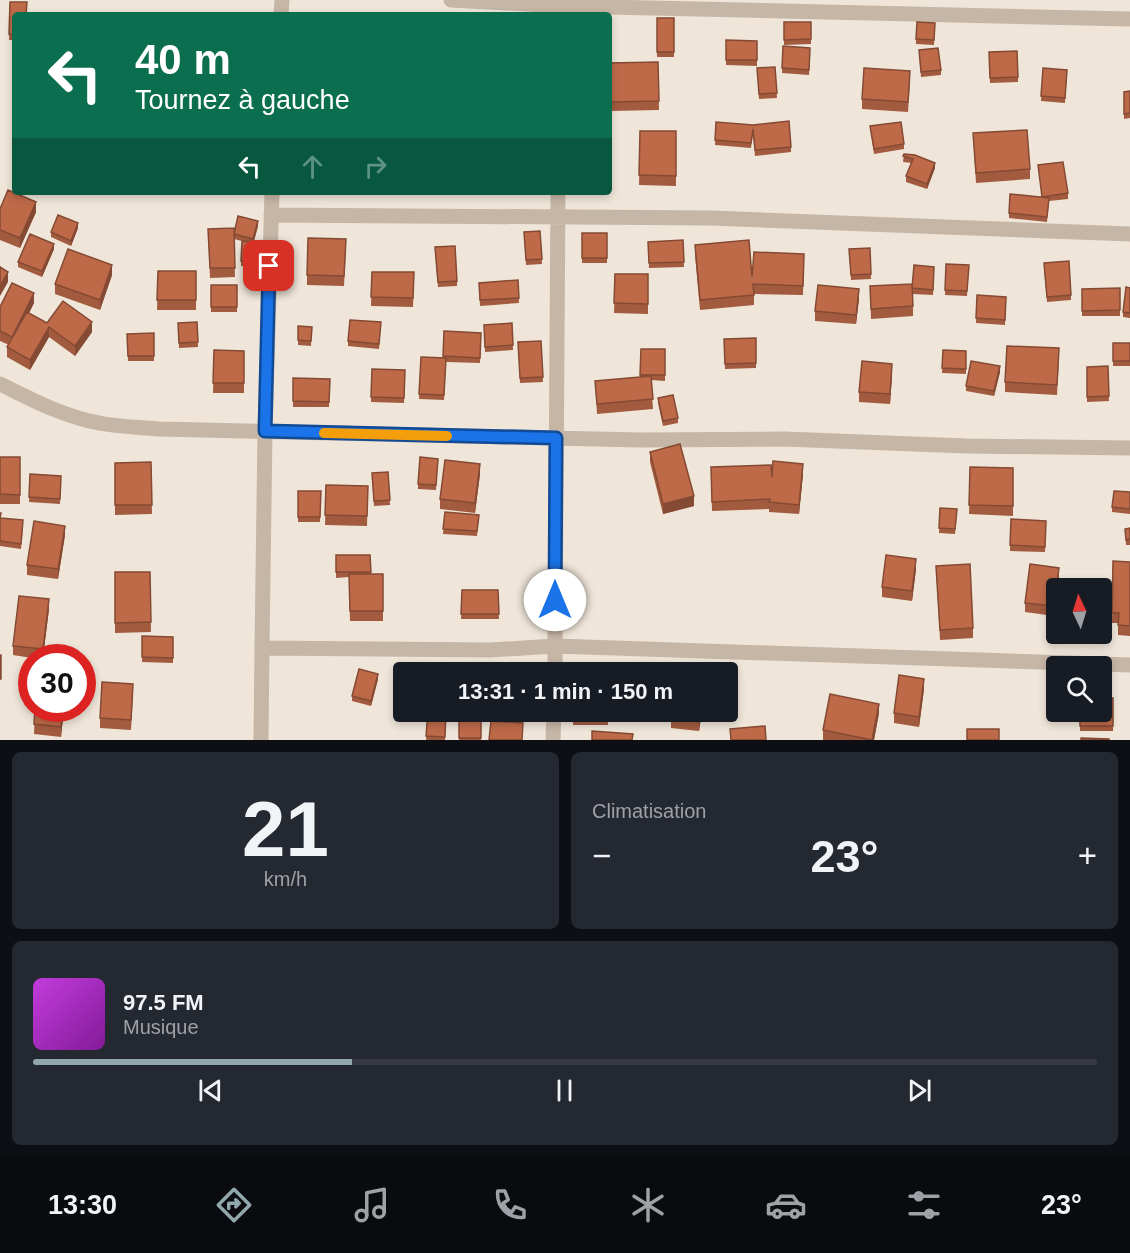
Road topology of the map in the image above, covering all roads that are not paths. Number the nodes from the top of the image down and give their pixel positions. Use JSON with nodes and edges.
{"nodes":[{"id":1,"x":451,"y":0,"type":"edge"},
{"id":2,"x":563,"y":10,"type":"edge"},
{"id":3,"x":1130,"y":19,"type":"edge"},
{"id":4,"x":272,"y":195,"type":"edge"},
{"id":5,"x":558,"y":195,"type":"edge"},
{"id":6,"x":271,"y":215,"type":"junction"},
{"id":7,"x":558,"y":218,"type":"junction"},
{"id":8,"x":1130,"y":234,"type":"edge"},
{"id":9,"x":0,"y":384,"type":"edge"},
{"id":10,"x":265,"y":431,"type":"junction"},
{"id":11,"x":556,"y":438,"type":"junction"},
{"id":12,"x":1130,"y":448,"type":"edge"},
{"id":13,"x":555,"y":646,"type":"junction"},
{"id":14,"x":262,"y":648,"type":"junction"},
{"id":15,"x":555,"y":662,"type":"edge"},
{"id":16,"x":1130,"y":665,"type":"edge"},
{"id":17,"x":554,"y":722,"type":"edge"},
{"id":18,"x":261,"y":740,"type":"edge"},
{"id":19,"x":553,"y":740,"type":"edge"}],
"edges":[{"from":1,"to":2,"type":"street"},
{"from":2,"to":3,"type":"street"},
{"from":4,"to":6,"type":"street"},
{"from":5,"to":7,"type":"street"},
{"from":6,"to":7,"type":"street"},
{"from":6,"to":10,"type":"street"},
{"from":7,"to":8,"type":"street"},
{"from":7,"to":11,"type":"street"},
{"from":9,"to":10,"type":"street"},
{"from":10,"to":11,"type":"street"},
{"from":10,"to":14,"type":"street"},
{"from":11,"to":12,"type":"street"},
{"from":11,"to":13,"type":"street"},
{"from":13,"to":14,"type":"street"},
{"from":13,"to":15,"type":"street"},
{"from":13,"to":16,"type":"street"},
{"from":14,"to":18,"type":"street"},
{"from":17,"to":19,"type":"street"}]}
